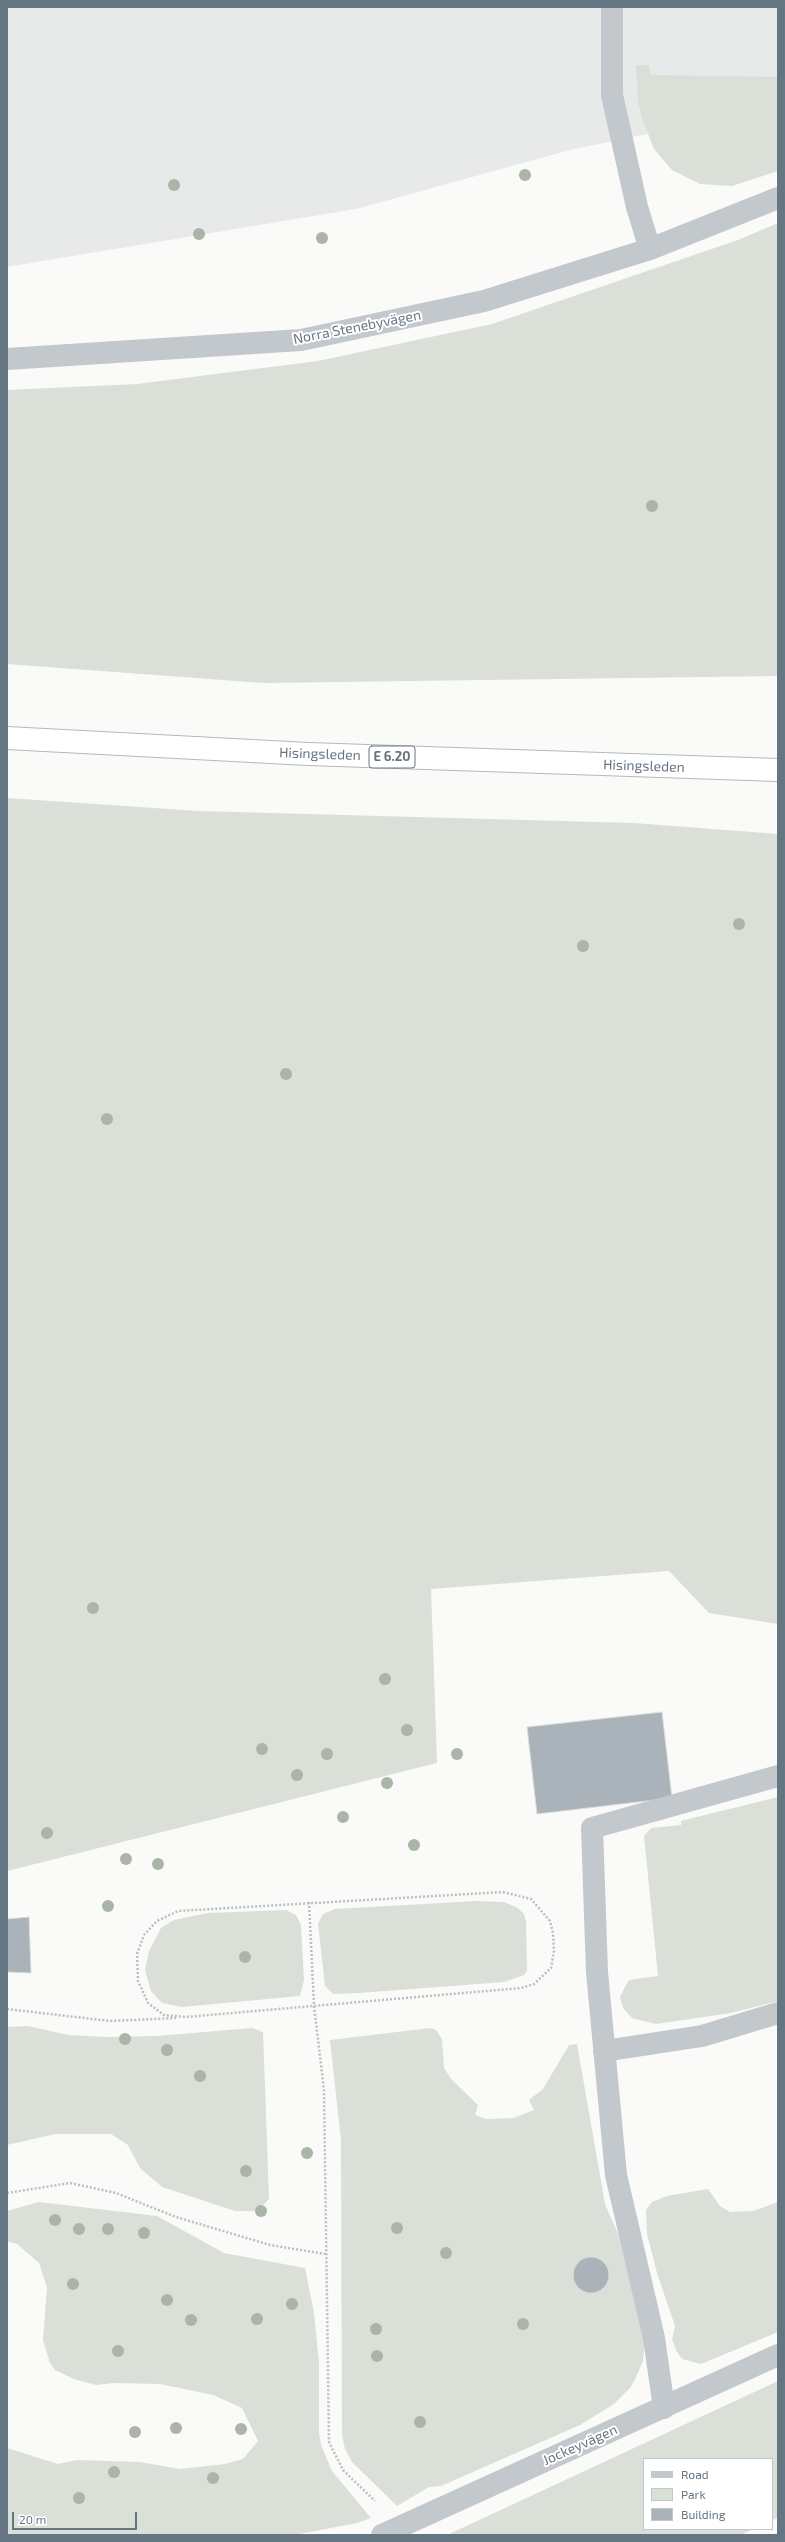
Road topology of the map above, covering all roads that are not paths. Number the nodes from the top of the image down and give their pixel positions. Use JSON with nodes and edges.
{"nodes":[{"id":1,"x":612,"y":7,"type":"edge"},
{"id":2,"x":778,"y":198,"type":"edge"},
{"id":3,"x":650,"y":249,"type":"junction"},
{"id":4,"x":7,"y":359,"type":"edge"},
{"id":5,"x":7,"y":738,"type":"edge"},
{"id":6,"x":778,"y":770,"type":"edge"},
{"id":7,"x":778,"y":1776,"type":"edge"},
{"id":8,"x":778,"y":2013,"type":"edge"},
{"id":9,"x":604,"y":2051,"type":"junction"},
{"id":10,"x":778,"y":2356,"type":"edge"},
{"id":11,"x":664,"y":2408,"type":"junction"},
{"id":12,"x":397,"y":2532,"type":"edge"}],
"edges":[{"from":1,"to":3,"type":"street"},
{"from":2,"to":3,"type":"street","name":"Norra Stenebyvägen"},
{"from":3,"to":4,"type":"street","name":"Norra Stenebyvägen"},
{"from":5,"to":6,"type":"highway","name":"Hisingsleden","number":"E 6.20"},
{"from":7,"to":9,"type":"street"},
{"from":8,"to":9,"type":"street"},
{"from":9,"to":11,"type":"street"},
{"from":10,"to":11,"type":"street","name":"Jockeyvägen"},
{"from":11,"to":12,"type":"street","name":"Jockeyvägen"}]}
